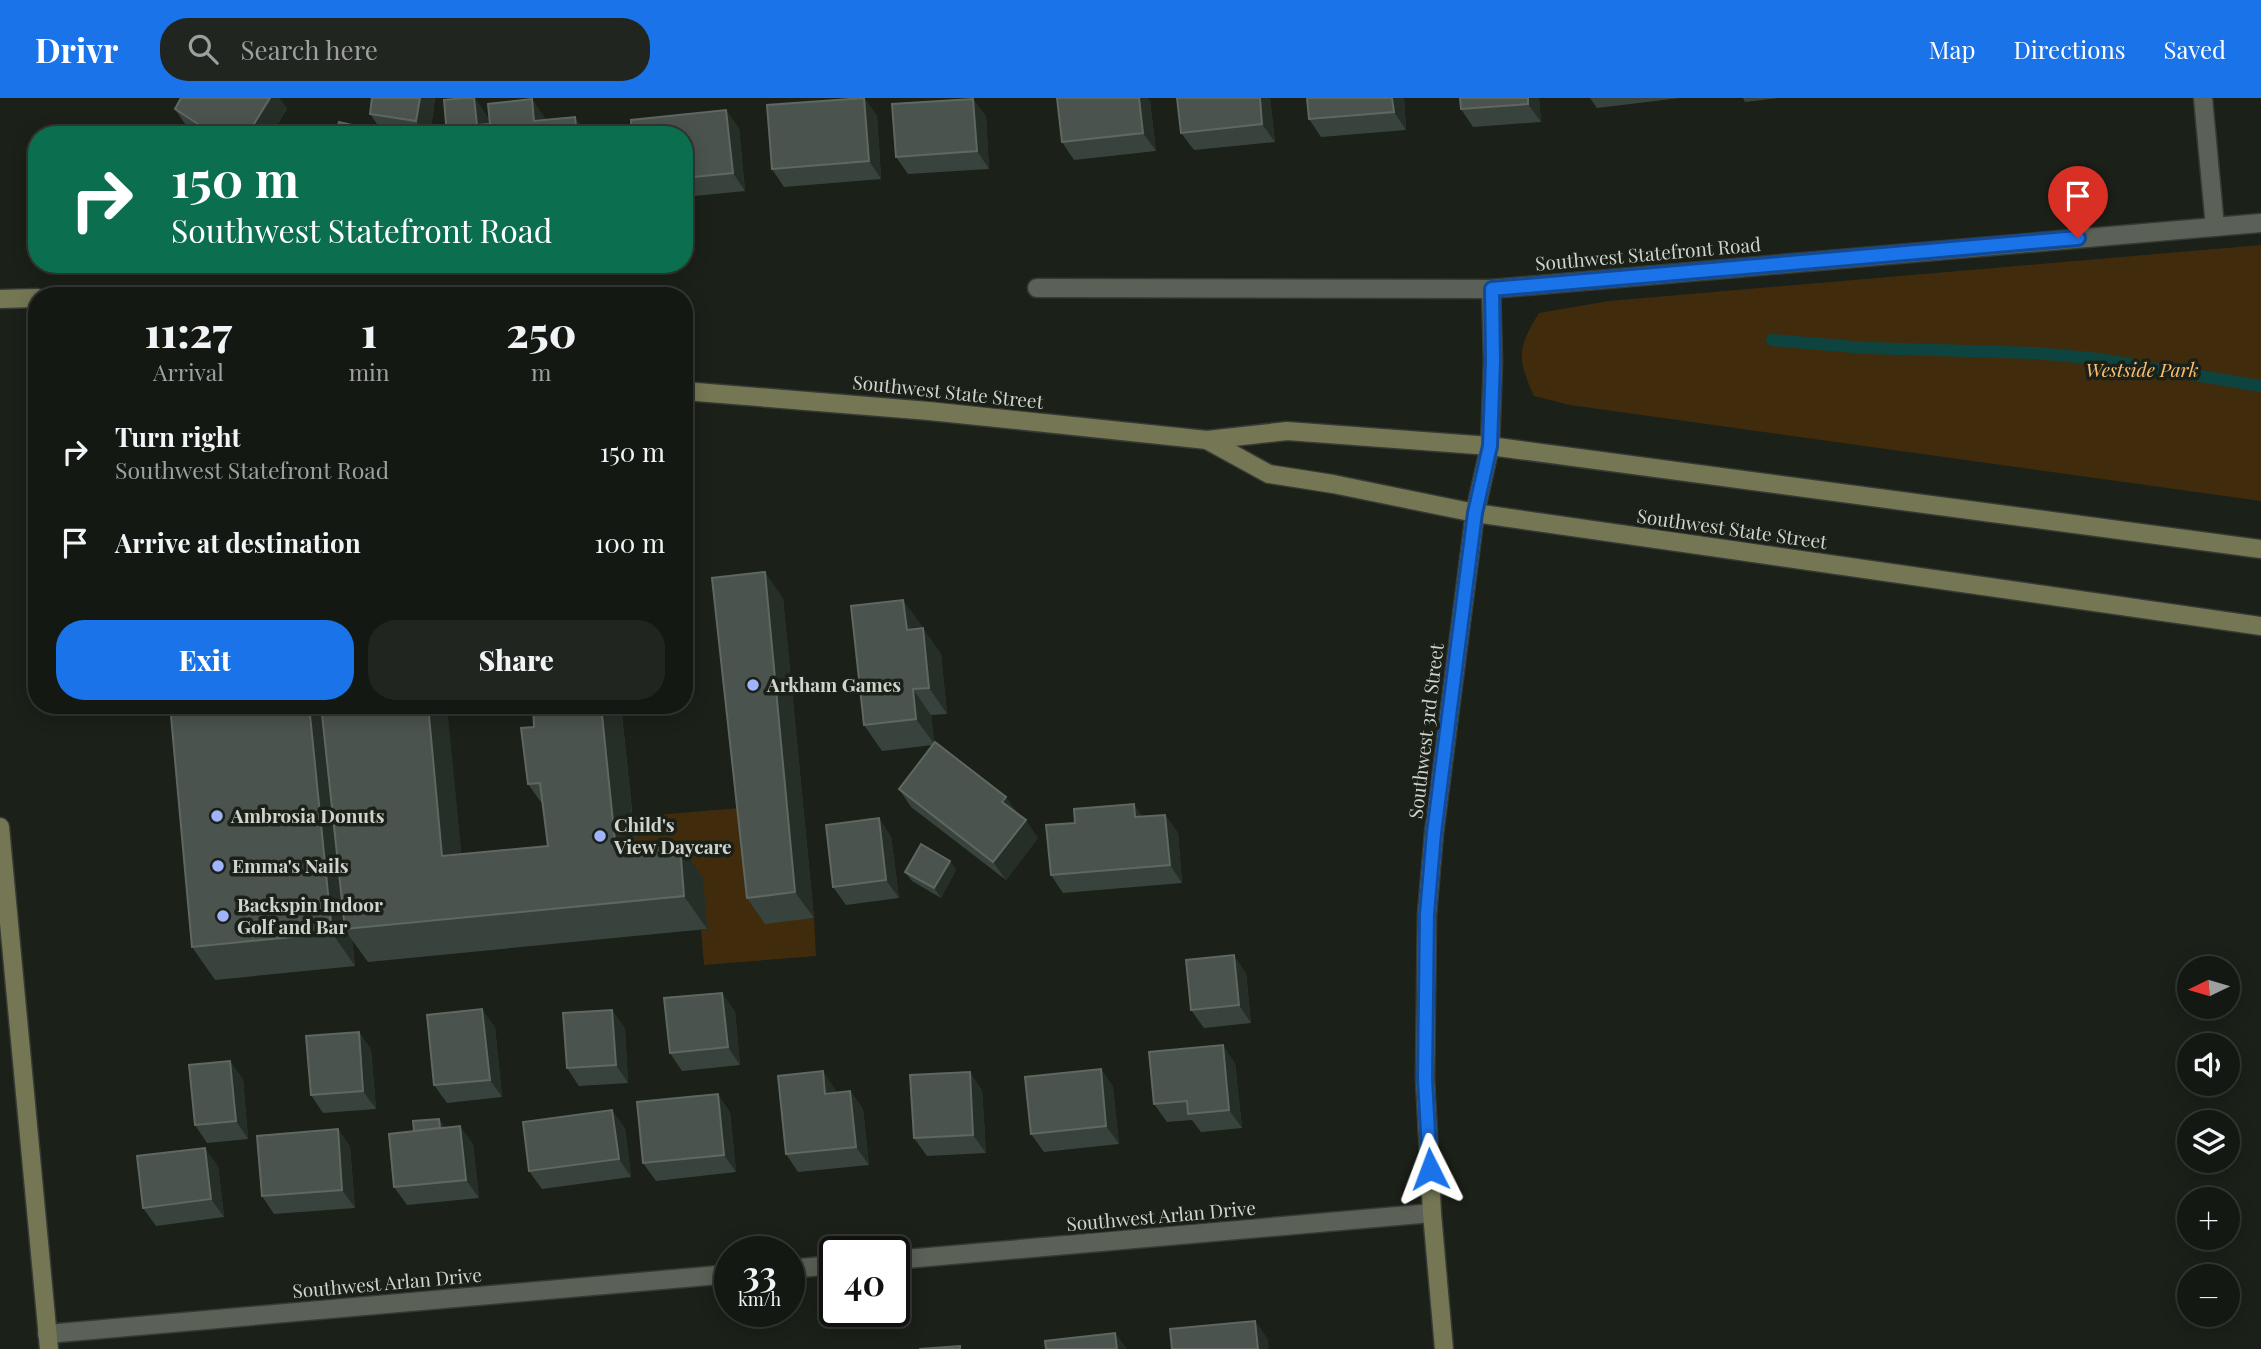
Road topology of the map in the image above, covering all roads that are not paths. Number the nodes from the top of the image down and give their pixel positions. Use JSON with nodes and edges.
{"nodes":[{"id":1,"x":2203,"y":98,"type":"edge"},
{"id":2,"x":2261,"y":223,"type":"edge"},
{"id":3,"x":2215,"y":227,"type":"junction"},
{"id":4,"x":1037,"y":288,"type":"dead end"},
{"id":5,"x":1492,"y":289,"type":"junction"},
{"id":6,"x":28,"y":298,"type":"edge"},
{"id":7,"x":0,"y":299,"type":"edge"},
{"id":8,"x":693,"y":392,"type":"edge"},
{"id":9,"x":1207,"y":440,"type":"junction"},
{"id":10,"x":1490,"y":446,"type":"junction"},
{"id":11,"x":1475,"y":513,"type":"junction"},
{"id":12,"x":2261,"y":549,"type":"edge"},
{"id":13,"x":2261,"y":626,"type":"edge"},
{"id":14,"x":0,"y":827,"type":"edge"},
{"id":15,"x":1432,"y":1213,"type":"junction"},
{"id":16,"x":910,"y":1259,"type":"edge"},
{"id":17,"x":714,"y":1276,"type":"edge"},
{"id":18,"x":48,"y":1341,"type":"edge"},
{"id":19,"x":1444,"y":1349,"type":"edge"}],
"edges":[{"from":1,"to":3,"type":"street"},
{"from":2,"to":3,"type":"street","name":"Southwest Statefront Road"},
{"from":3,"to":5,"type":"street","name":"Southwest Statefront Road"},
{"from":4,"to":5,"type":"street","name":"Southwest Statefront Road"},
{"from":5,"to":10,"type":"street","name":"Southwest 3rd Street"},
{"from":6,"to":7,"type":"main road"},
{"from":8,"to":9,"type":"main road","name":"Southwest State Street"},
{"from":9,"to":10,"type":"main road","name":"Southwest State Street"},
{"from":9,"to":11,"type":"main road","name":"Southwest State Street"},
{"from":10,"to":11,"type":"main road","name":"Southwest 3rd Street"},
{"from":10,"to":12,"type":"main road","name":"Southwest State Street"},
{"from":11,"to":13,"type":"main road","name":"Southwest State Street"},
{"from":11,"to":15,"type":"main road","name":"Southwest 3rd Street"},
{"from":14,"to":18,"type":"main road"},
{"from":15,"to":16,"type":"street","name":"Southwest Arlan Drive"},
{"from":15,"to":19,"type":"main road","name":"Southwest 3rd Street"},
{"from":17,"to":18,"type":"street","name":"Southwest Arlan Drive"}]}
